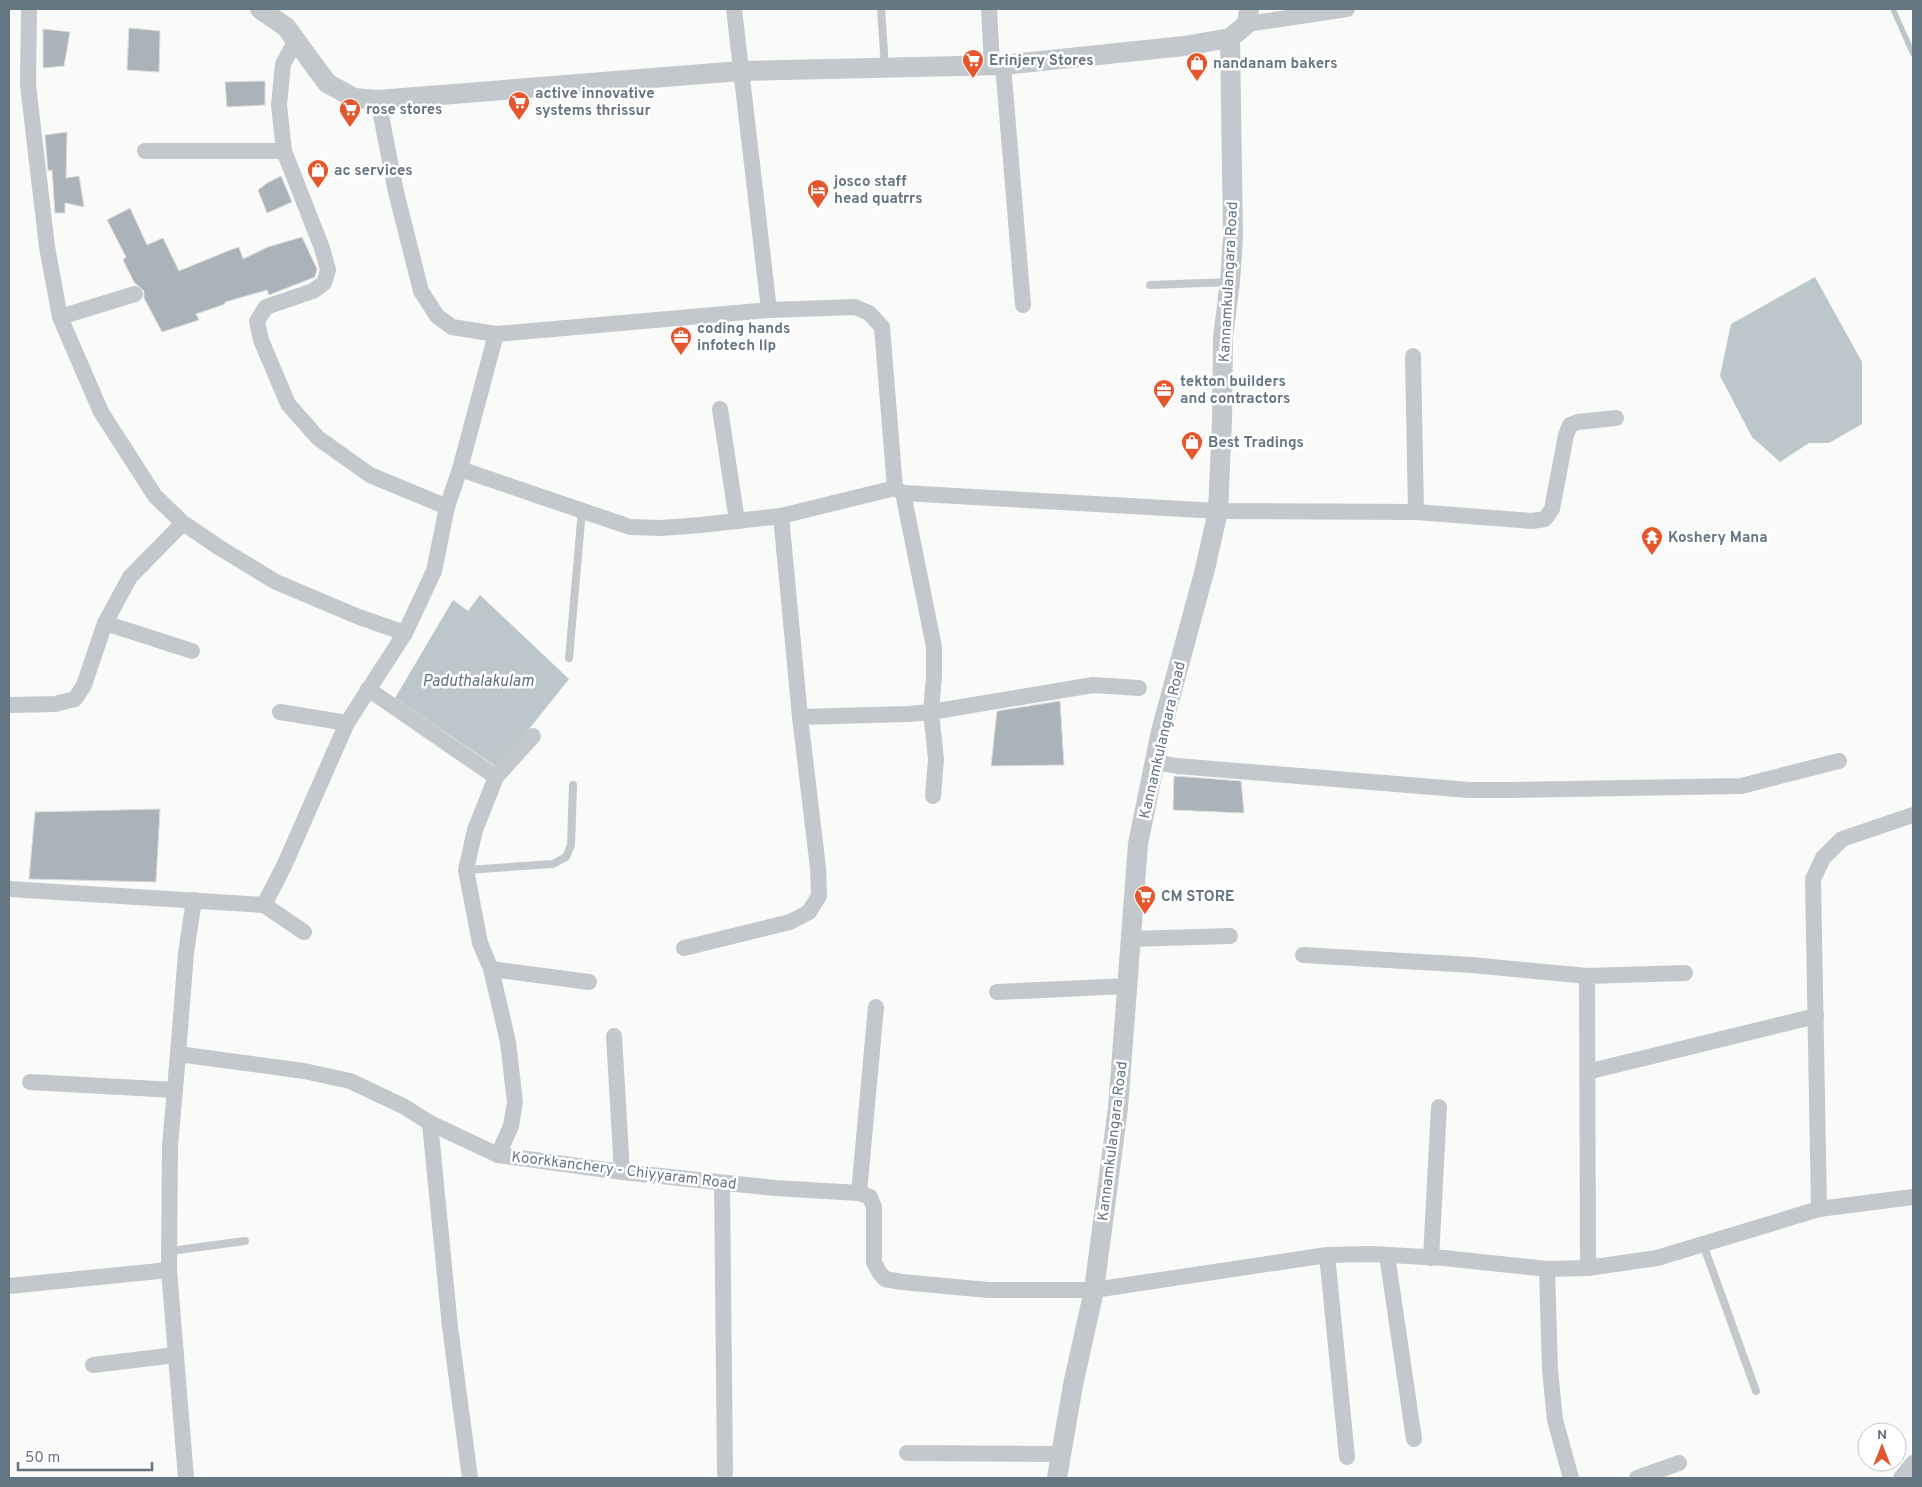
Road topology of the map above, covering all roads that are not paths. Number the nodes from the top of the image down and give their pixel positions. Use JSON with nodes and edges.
{"nodes":[{"id":1,"x":29,"y":9,"type":"edge"},
{"id":2,"x":260,"y":9,"type":"edge"},
{"id":3,"x":734,"y":9,"type":"edge"},
{"id":4,"x":881,"y":9,"type":"edge"},
{"id":5,"x":989,"y":9,"type":"edge"},
{"id":6,"x":1347,"y":9,"type":"edge"},
{"id":7,"x":1248,"y":16,"type":"edge"},
{"id":8,"x":1230,"y":38,"type":"junction"},
{"id":9,"x":295,"y":42,"type":"junction"},
{"id":10,"x":998,"y":65,"type":"junction"},
{"id":11,"x":885,"y":68,"type":"junction"},
{"id":12,"x":740,"y":71,"type":"junction"},
{"id":13,"x":378,"y":100,"type":"junction"},
{"id":14,"x":145,"y":151,"type":"dead end"},
{"id":15,"x":284,"y":151,"type":"junction"},
{"id":16,"x":1230,"y":282,"type":"junction"},
{"id":17,"x":1150,"y":285,"type":"dead end"},
{"id":18,"x":135,"y":294,"type":"dead end"},
{"id":19,"x":1023,"y":305,"type":"dead end"},
{"id":20,"x":769,"y":310,"type":"junction"},
{"id":21,"x":60,"y":317,"type":"junction"},
{"id":22,"x":496,"y":334,"type":"junction"},
{"id":23,"x":1413,"y":356,"type":"dead end"},
{"id":24,"x":720,"y":409,"type":"dead end"},
{"id":25,"x":1616,"y":418,"type":"dead end"},
{"id":26,"x":460,"y":469,"type":"junction"},
{"id":27,"x":899,"y":491,"type":"junction"},
{"id":28,"x":447,"y":507,"type":"junction"},
{"id":29,"x":582,"y":510,"type":"junction"},
{"id":30,"x":1218,"y":511,"type":"junction"},
{"id":31,"x":1416,"y":512,"type":"junction"},
{"id":32,"x":781,"y":516,"type":"junction"},
{"id":33,"x":737,"y":521,"type":"junction"},
{"id":34,"x":184,"y":523,"type":"junction"},
{"id":35,"x":105,"y":624,"type":"junction"},
{"id":36,"x":404,"y":633,"type":"junction"},
{"id":37,"x":192,"y":651,"type":"dead end"},
{"id":38,"x":569,"y":658,"type":"dead end"},
{"id":39,"x":1139,"y":688,"type":"dead end"},
{"id":40,"x":368,"y":689,"type":"junction"},
{"id":41,"x":9,"y":705,"type":"edge"},
{"id":42,"x":280,"y":712,"type":"dead end"},
{"id":43,"x":931,"y":712,"type":"junction"},
{"id":44,"x":800,"y":717,"type":"junction"},
{"id":45,"x":347,"y":722,"type":"junction"},
{"id":46,"x":533,"y":736,"type":"dead end"},
{"id":47,"x":1839,"y":760,"type":"dead end"},
{"id":48,"x":1155,"y":762,"type":"junction"},
{"id":49,"x":496,"y":778,"type":"junction"},
{"id":50,"x":573,"y":785,"type":"dead end"},
{"id":51,"x":933,"y":796,"type":"dead end"},
{"id":52,"x":1913,"y":815,"type":"edge"},
{"id":53,"x":466,"y":870,"type":"junction"},
{"id":54,"x":9,"y":889,"type":"edge"},
{"id":55,"x":194,"y":900,"type":"junction"},
{"id":56,"x":264,"y":905,"type":"junction"},
{"id":57,"x":304,"y":932,"type":"dead end"},
{"id":58,"x":1230,"y":936,"type":"dead end"},
{"id":59,"x":1130,"y":938,"type":"junction"},
{"id":60,"x":684,"y":948,"type":"dead end"},
{"id":61,"x":1303,"y":956,"type":"dead end"},
{"id":62,"x":491,"y":969,"type":"junction"},
{"id":63,"x":1685,"y":973,"type":"dead end"},
{"id":64,"x":1587,"y":976,"type":"junction"},
{"id":65,"x":589,"y":982,"type":"dead end"},
{"id":66,"x":1128,"y":986,"type":"junction"},
{"id":67,"x":997,"y":992,"type":"dead end"},
{"id":68,"x":876,"y":1007,"type":"dead end"},
{"id":69,"x":1816,"y":1016,"type":"junction"},
{"id":70,"x":614,"y":1036,"type":"dead end"},
{"id":71,"x":178,"y":1054,"type":"junction"},
{"id":72,"x":1588,"y":1072,"type":"junction"},
{"id":73,"x":30,"y":1082,"type":"dead end"},
{"id":74,"x":175,"y":1090,"type":"junction"},
{"id":75,"x":1439,"y":1107,"type":"dead end"},
{"id":76,"x":430,"y":1123,"type":"junction"},
{"id":77,"x":498,"y":1155,"type":"junction"},
{"id":78,"x":622,"y":1172,"type":"junction"},
{"id":79,"x":722,"y":1183,"type":"junction"},
{"id":80,"x":859,"y":1193,"type":"junction"},
{"id":81,"x":1913,"y":1197,"type":"edge"},
{"id":82,"x":1819,"y":1209,"type":"junction"},
{"id":83,"x":245,"y":1240,"type":"dead end"},
{"id":84,"x":1703,"y":1244,"type":"junction"},
{"id":85,"x":170,"y":1251,"type":"junction"},
{"id":86,"x":1327,"y":1255,"type":"junction"},
{"id":87,"x":1387,"y":1255,"type":"junction"},
{"id":88,"x":1431,"y":1258,"type":"junction"},
{"id":89,"x":1588,"y":1268,"type":"junction"},
{"id":90,"x":1547,"y":1269,"type":"junction"},
{"id":91,"x":169,"y":1270,"type":"junction"},
{"id":92,"x":9,"y":1286,"type":"edge"},
{"id":93,"x":1094,"y":1290,"type":"junction"},
{"id":94,"x":176,"y":1355,"type":"junction"},
{"id":95,"x":93,"y":1365,"type":"dead end"},
{"id":96,"x":1756,"y":1391,"type":"dead end"},
{"id":97,"x":1414,"y":1439,"type":"dead end"},
{"id":98,"x":907,"y":1453,"type":"dead end"},
{"id":99,"x":1061,"y":1454,"type":"junction"},
{"id":100,"x":1347,"y":1457,"type":"dead end"},
{"id":101,"x":1679,"y":1463,"type":"dead end"},
{"id":102,"x":1913,"y":1463,"type":"edge"},
{"id":103,"x":725,"y":1473,"type":"dead end"},
{"id":104,"x":186,"y":1478,"type":"edge"},
{"id":105,"x":470,"y":1478,"type":"edge"},
{"id":106,"x":1057,"y":1478,"type":"edge"},
{"id":107,"x":1571,"y":1478,"type":"edge"},
{"id":108,"x":1637,"y":1478,"type":"edge"},
{"id":109,"x":1901,"y":1478,"type":"edge"}],
"edges":[{"from":1,"to":21,"type":"street"},
{"from":2,"to":9,"type":"street"},
{"from":3,"to":12,"type":"street"},
{"from":4,"to":11,"type":"lane"},
{"from":5,"to":10,"type":"street"},
{"from":6,"to":7,"type":"street"},
{"from":7,"to":8,"type":"street"},
{"from":8,"to":10,"type":"street"},
{"from":8,"to":16,"type":"street","name":"Kannamkulangara Road"},
{"from":9,"to":13,"type":"street"},
{"from":9,"to":15,"type":"street"},
{"from":10,"to":11,"type":"street"},
{"from":10,"to":19,"type":"street"},
{"from":11,"to":12,"type":"street"},
{"from":12,"to":13,"type":"street"},
{"from":12,"to":20,"type":"street"},
{"from":13,"to":22,"type":"street"},
{"from":14,"to":15,"type":"street"},
{"from":15,"to":28,"type":"street"},
{"from":16,"to":17,"type":"lane"},
{"from":16,"to":30,"type":"street","name":"Kannamkulangara Road"},
{"from":18,"to":21,"type":"street"},
{"from":20,"to":22,"type":"street"},
{"from":20,"to":27,"type":"street"},
{"from":21,"to":34,"type":"street"},
{"from":22,"to":26,"type":"street"},
{"from":23,"to":31,"type":"street"},
{"from":24,"to":33,"type":"street"},
{"from":25,"to":31,"type":"street"},
{"from":26,"to":28,"type":"street"},
{"from":26,"to":29,"type":"street"},
{"from":27,"to":30,"type":"street"},
{"from":27,"to":32,"type":"street"},
{"from":27,"to":43,"type":"street"},
{"from":28,"to":36,"type":"street"},
{"from":29,"to":33,"type":"street"},
{"from":29,"to":38,"type":"lane"},
{"from":30,"to":31,"type":"street"},
{"from":30,"to":48,"type":"street","name":"Kannamkulangara Road"},
{"from":32,"to":33,"type":"street"},
{"from":32,"to":44,"type":"street"},
{"from":34,"to":35,"type":"street"},
{"from":34,"to":36,"type":"street"},
{"from":35,"to":37,"type":"street"},
{"from":35,"to":41,"type":"street"},
{"from":36,"to":40,"type":"street"},
{"from":39,"to":43,"type":"street"},
{"from":40,"to":45,"type":"street"},
{"from":40,"to":49,"type":"street"},
{"from":42,"to":45,"type":"street"},
{"from":43,"to":44,"type":"street"},
{"from":43,"to":51,"type":"street"},
{"from":44,"to":60,"type":"street"},
{"from":45,"to":56,"type":"street"},
{"from":46,"to":49,"type":"street"},
{"from":47,"to":48,"type":"street"},
{"from":48,"to":59,"type":"street","name":"Kannamkulangara Road"},
{"from":49,"to":53,"type":"street"},
{"from":50,"to":53,"type":"lane"},
{"from":52,"to":69,"type":"street"},
{"from":53,"to":62,"type":"street"},
{"from":54,"to":55,"type":"street"},
{"from":55,"to":56,"type":"street"},
{"from":55,"to":71,"type":"street"},
{"from":56,"to":57,"type":"street"},
{"from":58,"to":59,"type":"street"},
{"from":59,"to":66,"type":"street","name":"Kannamkulangara Road"},
{"from":61,"to":64,"type":"street"},
{"from":62,"to":65,"type":"street"},
{"from":62,"to":77,"type":"street"},
{"from":63,"to":64,"type":"street"},
{"from":64,"to":72,"type":"street"},
{"from":66,"to":67,"type":"street"},
{"from":66,"to":93,"type":"street","name":"Kannamkulangara Road"},
{"from":68,"to":80,"type":"street"},
{"from":69,"to":72,"type":"street"},
{"from":69,"to":82,"type":"street"},
{"from":70,"to":78,"type":"street"},
{"from":71,"to":74,"type":"street"},
{"from":71,"to":76,"type":"street","name":"Koorkkanchery - Chiyyaram Road"},
{"from":72,"to":89,"type":"street"},
{"from":73,"to":74,"type":"street"},
{"from":74,"to":85,"type":"street"},
{"from":75,"to":88,"type":"street"},
{"from":76,"to":77,"type":"street","name":"Koorkkanchery - Chiyyaram Road"},
{"from":76,"to":105,"type":"street"},
{"from":77,"to":78,"type":"street","name":"Koorkkanchery - Chiyyaram Road"},
{"from":78,"to":79,"type":"street","name":"Koorkkanchery - Chiyyaram Road"},
{"from":79,"to":80,"type":"street","name":"Koorkkanchery - Chiyyaram Road"},
{"from":79,"to":103,"type":"street"},
{"from":80,"to":93,"type":"street"},
{"from":81,"to":82,"type":"street"},
{"from":82,"to":84,"type":"street"},
{"from":83,"to":85,"type":"lane"},
{"from":84,"to":89,"type":"street"},
{"from":84,"to":96,"type":"lane"},
{"from":85,"to":91,"type":"street"},
{"from":86,"to":87,"type":"street"},
{"from":86,"to":93,"type":"street"},
{"from":86,"to":100,"type":"street"},
{"from":87,"to":88,"type":"street"},
{"from":87,"to":97,"type":"street"},
{"from":88,"to":90,"type":"street"},
{"from":89,"to":90,"type":"street"},
{"from":90,"to":107,"type":"street"},
{"from":91,"to":92,"type":"street"},
{"from":91,"to":94,"type":"street"},
{"from":93,"to":99,"type":"street","name":"Kannamkulangara Road"},
{"from":94,"to":95,"type":"street"},
{"from":94,"to":104,"type":"street"},
{"from":98,"to":99,"type":"street"},
{"from":99,"to":106,"type":"street","name":"Kannamkulangara Road"},
{"from":101,"to":108,"type":"street"},
{"from":102,"to":109,"type":"street"}]}
